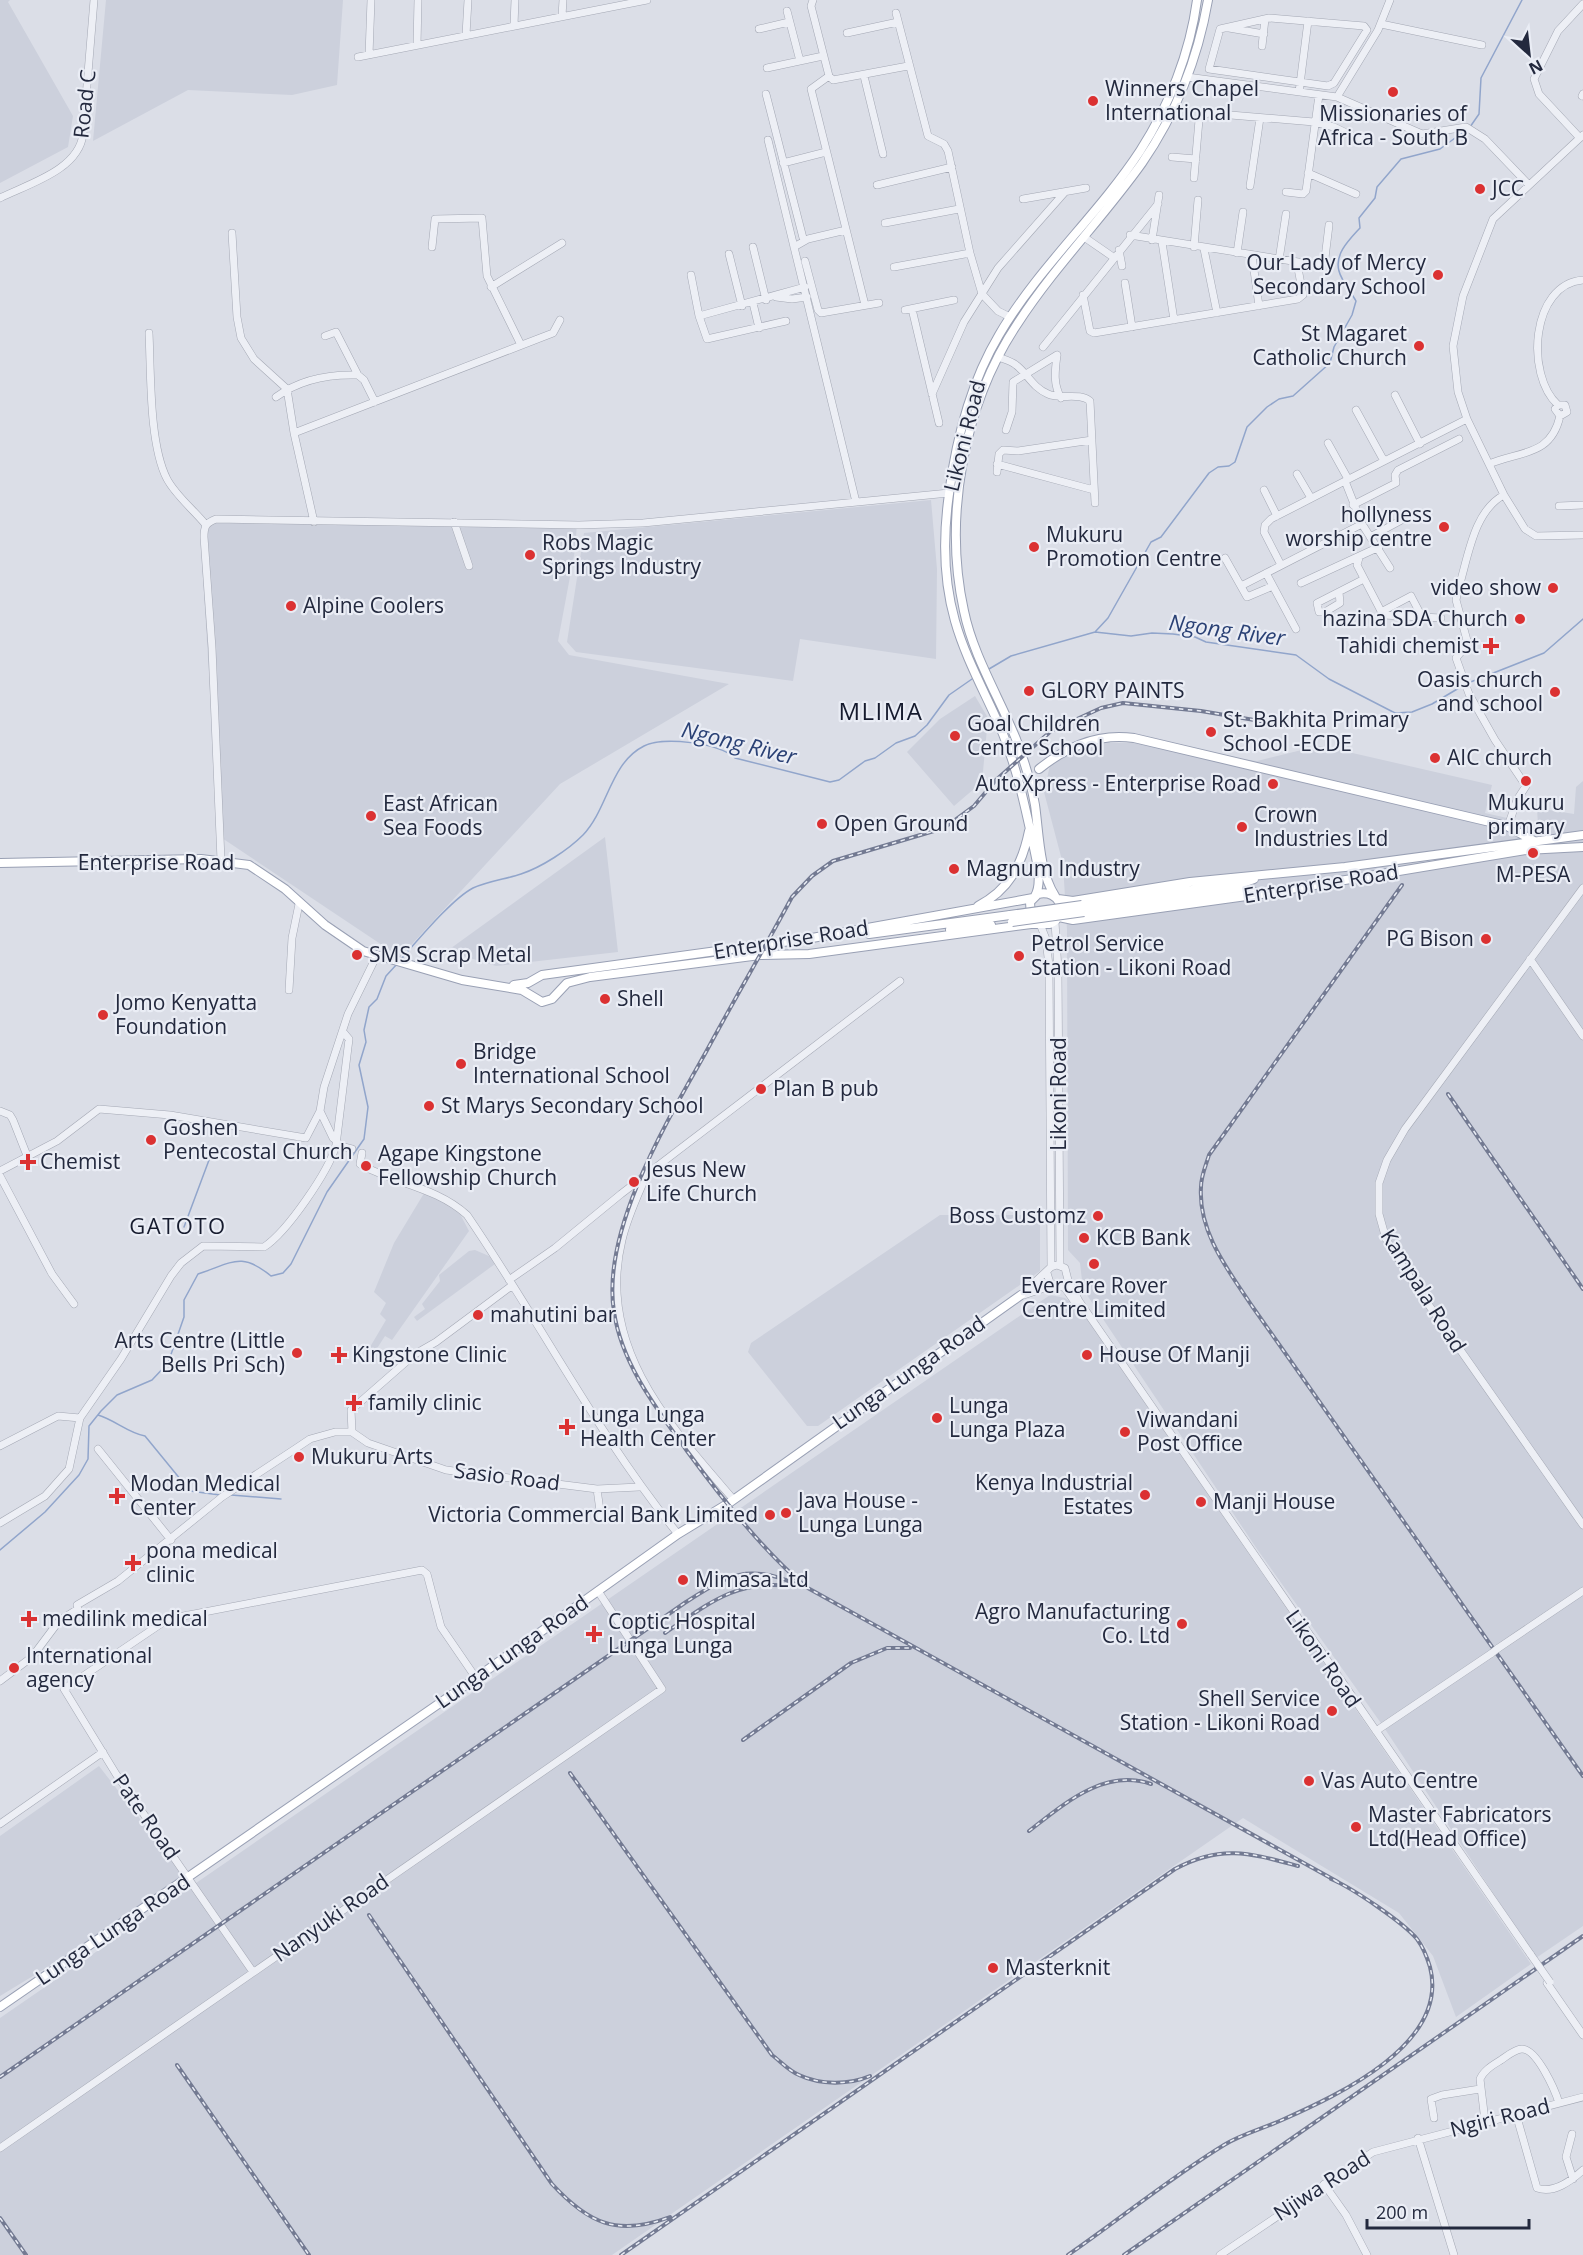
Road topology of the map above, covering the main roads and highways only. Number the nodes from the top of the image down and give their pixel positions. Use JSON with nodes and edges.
{"nodes":[{"id":1,"x":1197,"y":0,"type":"edge"},
{"id":2,"x":1208,"y":0,"type":"edge"},
{"id":3,"x":1183,"y":76,"type":"junction"},
{"id":4,"x":1027,"y":768,"type":"junction"},
{"id":5,"x":1039,"y":769,"type":"junction"},
{"id":6,"x":1015,"y":771,"type":"junction"},
{"id":7,"x":1029,"y":780,"type":"junction"},
{"id":8,"x":1021,"y":791,"type":"junction"},
{"id":9,"x":1030,"y":827,"type":"junction"},
{"id":10,"x":1583,"y":835,"type":"edge"},
{"id":11,"x":1534,"y":841,"type":"junction"},
{"id":12,"x":1583,"y":847,"type":"edge"},
{"id":13,"x":0,"y":863,"type":"edge"},
{"id":14,"x":1260,"y":875,"type":"junction"},
{"id":15,"x":1049,"y":883,"type":"junction"},
{"id":16,"x":1038,"y":884,"type":"junction"},
{"id":17,"x":1261,"y":894,"type":"junction"},
{"id":18,"x":1034,"y":897,"type":"junction"},
{"id":19,"x":1057,"y":898,"type":"junction"},
{"id":20,"x":966,"y":911,"type":"junction"},
{"id":21,"x":1057,"y":919,"type":"junction"},
{"id":22,"x":1039,"y":924,"type":"junction"},
{"id":23,"x":812,"y":938,"type":"junction"},
{"id":24,"x":809,"y":954,"type":"junction"},
{"id":25,"x":548,"y":976,"type":"junction"},
{"id":26,"x":534,"y":980,"type":"junction"},
{"id":27,"x":506,"y":986,"type":"junction"},
{"id":28,"x":557,"y":991,"type":"junction"},
{"id":29,"x":532,"y":995,"type":"junction"},
{"id":30,"x":1021,"y":1295,"type":"road end"},
{"id":31,"x":0,"y":2007,"type":"edge"}],
"edges":[{"from":1,"to":3,"type":"main road","name":"Likoni Road"},
{"from":2,"to":3,"type":"main road","name":"Likoni Road"},
{"from":3,"to":4,"type":"main road","name":"Likoni Road"},
{"from":3,"to":6,"type":"main road","name":"Likoni Road"},
{"from":4,"to":5,"type":"main road"},
{"from":4,"to":6,"type":"main road"},
{"from":4,"to":7,"type":"main road","name":"Likoni Road"},
{"from":5,"to":7,"type":"main road"},
{"from":5,"to":11,"type":"main road"},
{"from":6,"to":8,"type":"main road","name":"Likoni Road"},
{"from":7,"to":8,"type":"main road"},
{"from":7,"to":15,"type":"main road","name":"Likoni Road"},
{"from":8,"to":9,"type":"main road","name":"Likoni Road"},
{"from":9,"to":16,"type":"main road","name":"Likoni Road"},
{"from":9,"to":20,"type":"main road"},
{"from":10,"to":11,"type":"main road","name":"Enterprise Road"},
{"from":11,"to":14,"type":"main road","name":"Enterprise Road"},
{"from":12,"to":17,"type":"main road","name":"Enterprise Road"},
{"from":13,"to":27,"type":"main road","name":"Enterprise Road"},
{"from":14,"to":19,"type":"main road","name":"Enterprise Road"},
{"from":14,"to":23,"type":"main road","bridge":true},
{"from":15,"to":16,"type":"main road"},
{"from":15,"to":19,"type":"main road","name":"Likoni Road"},
{"from":16,"to":18,"type":"main road","name":"Likoni Road"},
{"from":17,"to":21,"type":"main road","name":"Enterprise Road"},
{"from":17,"to":24,"type":"main road","bridge":true},
{"from":18,"to":19,"type":"main road"},
{"from":18,"to":20,"type":"main road","name":"Enterprise Road"},
{"from":18,"to":22,"type":"main road"},
{"from":19,"to":21,"type":"main road"},
{"from":20,"to":23,"type":"main road","name":"Enterprise Road"},
{"from":21,"to":22,"type":"main road"},
{"from":22,"to":24,"type":"main road","name":"Enterprise Road"},
{"from":23,"to":25,"type":"main road","name":"Enterprise Road"},
{"from":24,"to":28,"type":"main road","name":"Enterprise Road"},
{"from":25,"to":26,"type":"main road"},
{"from":25,"to":28,"type":"main road"},
{"from":26,"to":27,"type":"main road"},
{"from":26,"to":29,"type":"main road"},
{"from":27,"to":29,"type":"main road"},
{"from":28,"to":29,"type":"main road"},
{"from":30,"to":31,"type":"main road","name":"Lunga Lunga Road"}]}
